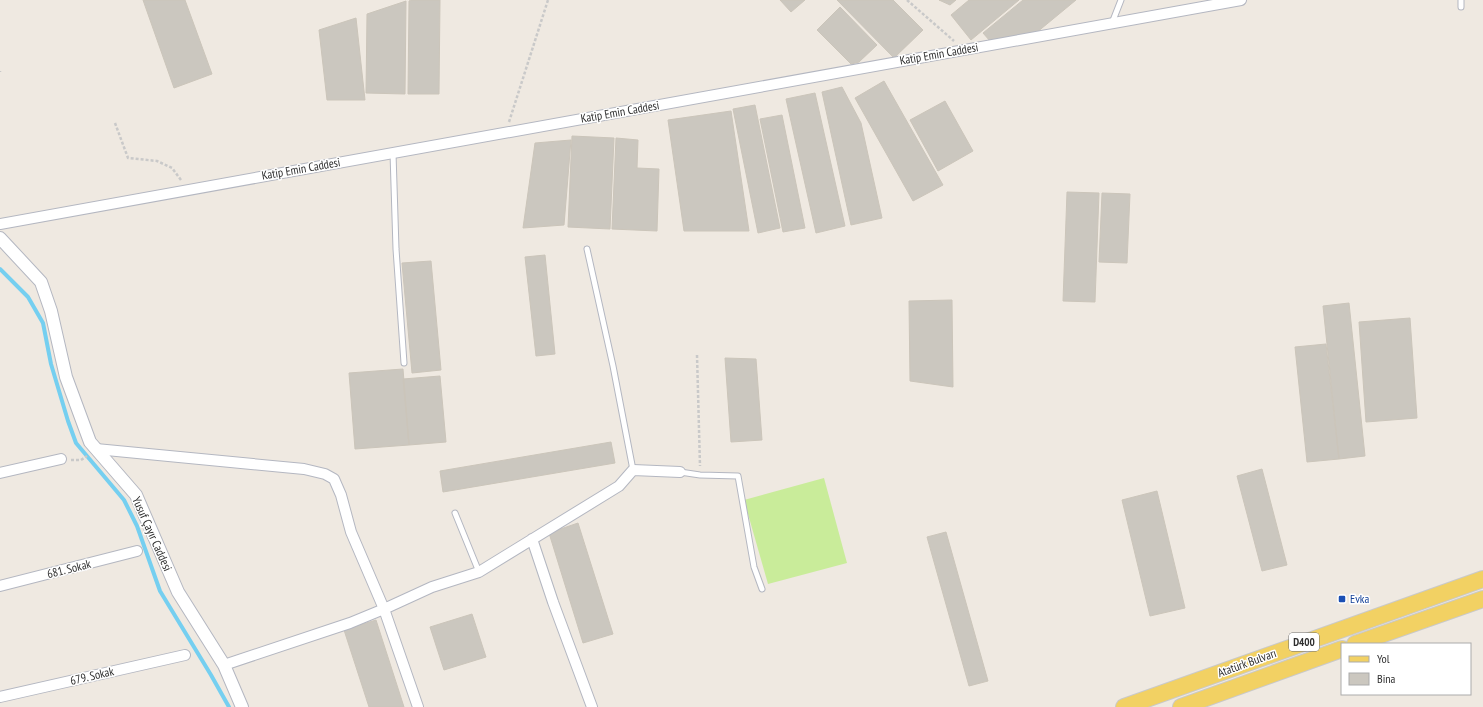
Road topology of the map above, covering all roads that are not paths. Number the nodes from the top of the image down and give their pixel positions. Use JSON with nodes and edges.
{"nodes":[{"id":1,"x":1121,"y":0,"type":"edge"},
{"id":2,"x":1241,"y":0,"type":"edge"},
{"id":3,"x":1461,"y":0,"type":"edge"},
{"id":4,"x":1461,"y":7,"type":"dead end"},
{"id":5,"x":1112,"y":23,"type":"junction"},
{"id":6,"x":393,"y":153,"type":"junction"},
{"id":7,"x":0,"y":224,"type":"edge"},
{"id":8,"x":0,"y":238,"type":"edge"},
{"id":9,"x":587,"y":249,"type":"dead end"},
{"id":10,"x":404,"y":364,"type":"dead end"},
{"id":11,"x":96,"y":449,"type":"junction"},
{"id":12,"x":61,"y":459,"type":"dead end"},
{"id":13,"x":634,"y":470,"type":"junction"},
{"id":14,"x":680,"y":472,"type":"joint"},
{"id":15,"x":0,"y":473,"type":"edge"},
{"id":16,"x":455,"y":513,"type":"dead end"},
{"id":17,"x":532,"y":539,"type":"junction"},
{"id":18,"x":137,"y":551,"type":"dead end"},
{"id":19,"x":479,"y":572,"type":"junction"},
{"id":20,"x":1483,"y":579,"type":"edge"},
{"id":21,"x":0,"y":586,"type":"edge"},
{"id":22,"x":762,"y":589,"type":"dead end"},
{"id":23,"x":1483,"y":599,"type":"edge"},
{"id":24,"x":384,"y":609,"type":"junction"},
{"id":25,"x":1358,"y":643,"type":"edge"},
{"id":26,"x":1341,"y":649,"type":"edge"},
{"id":27,"x":185,"y":656,"type":"dead end"},
{"id":28,"x":224,"y":665,"type":"junction"},
{"id":29,"x":0,"y":697,"type":"edge"},
{"id":30,"x":242,"y":707,"type":"edge"},
{"id":31,"x":418,"y":707,"type":"edge"},
{"id":32,"x":592,"y":707,"type":"edge"},
{"id":33,"x":1124,"y":707,"type":"edge"},
{"id":34,"x":1181,"y":707,"type":"edge"}],
"edges":[{"from":1,"to":5,"type":"lane"},
{"from":2,"to":5,"type":"street","name":"Katip Emin Caddesi"},
{"from":3,"to":4,"type":"lane"},
{"from":5,"to":6,"type":"street","name":"Katip Emin Caddesi"},
{"from":6,"to":7,"type":"street","name":"Katip Emin Caddesi"},
{"from":6,"to":10,"type":"lane"},
{"from":8,"to":11,"type":"street","name":"Yusuf Çayır Caddesi"},
{"from":9,"to":13,"type":"lane"},
{"from":11,"to":24,"type":"street"},
{"from":11,"to":28,"type":"street","name":"Yusuf Çayır Caddesi"},
{"from":12,"to":15,"type":"street"},
{"from":13,"to":14,"type":"street"},
{"from":13,"to":17,"type":"street"},
{"from":14,"to":22,"type":"lane"},
{"from":16,"to":19,"type":"lane"},
{"from":17,"to":19,"type":"street"},
{"from":17,"to":32,"type":"street"},
{"from":18,"to":21,"type":"street","name":"681. Sokak"},
{"from":19,"to":24,"type":"street"},
{"from":20,"to":33,"type":"main road","name":"Atatürk Bulvarı","number":"D400"},
{"from":23,"to":25,"type":"main road"},
{"from":24,"to":28,"type":"street"},
{"from":24,"to":31,"type":"street"},
{"from":26,"to":34,"type":"main road","name":"Atatürk Bulvarı","number":"D400"},
{"from":27,"to":29,"type":"street","name":"679. Sokak"},
{"from":28,"to":30,"type":"street","name":"Yusuf Çayır Caddesi"}]}
